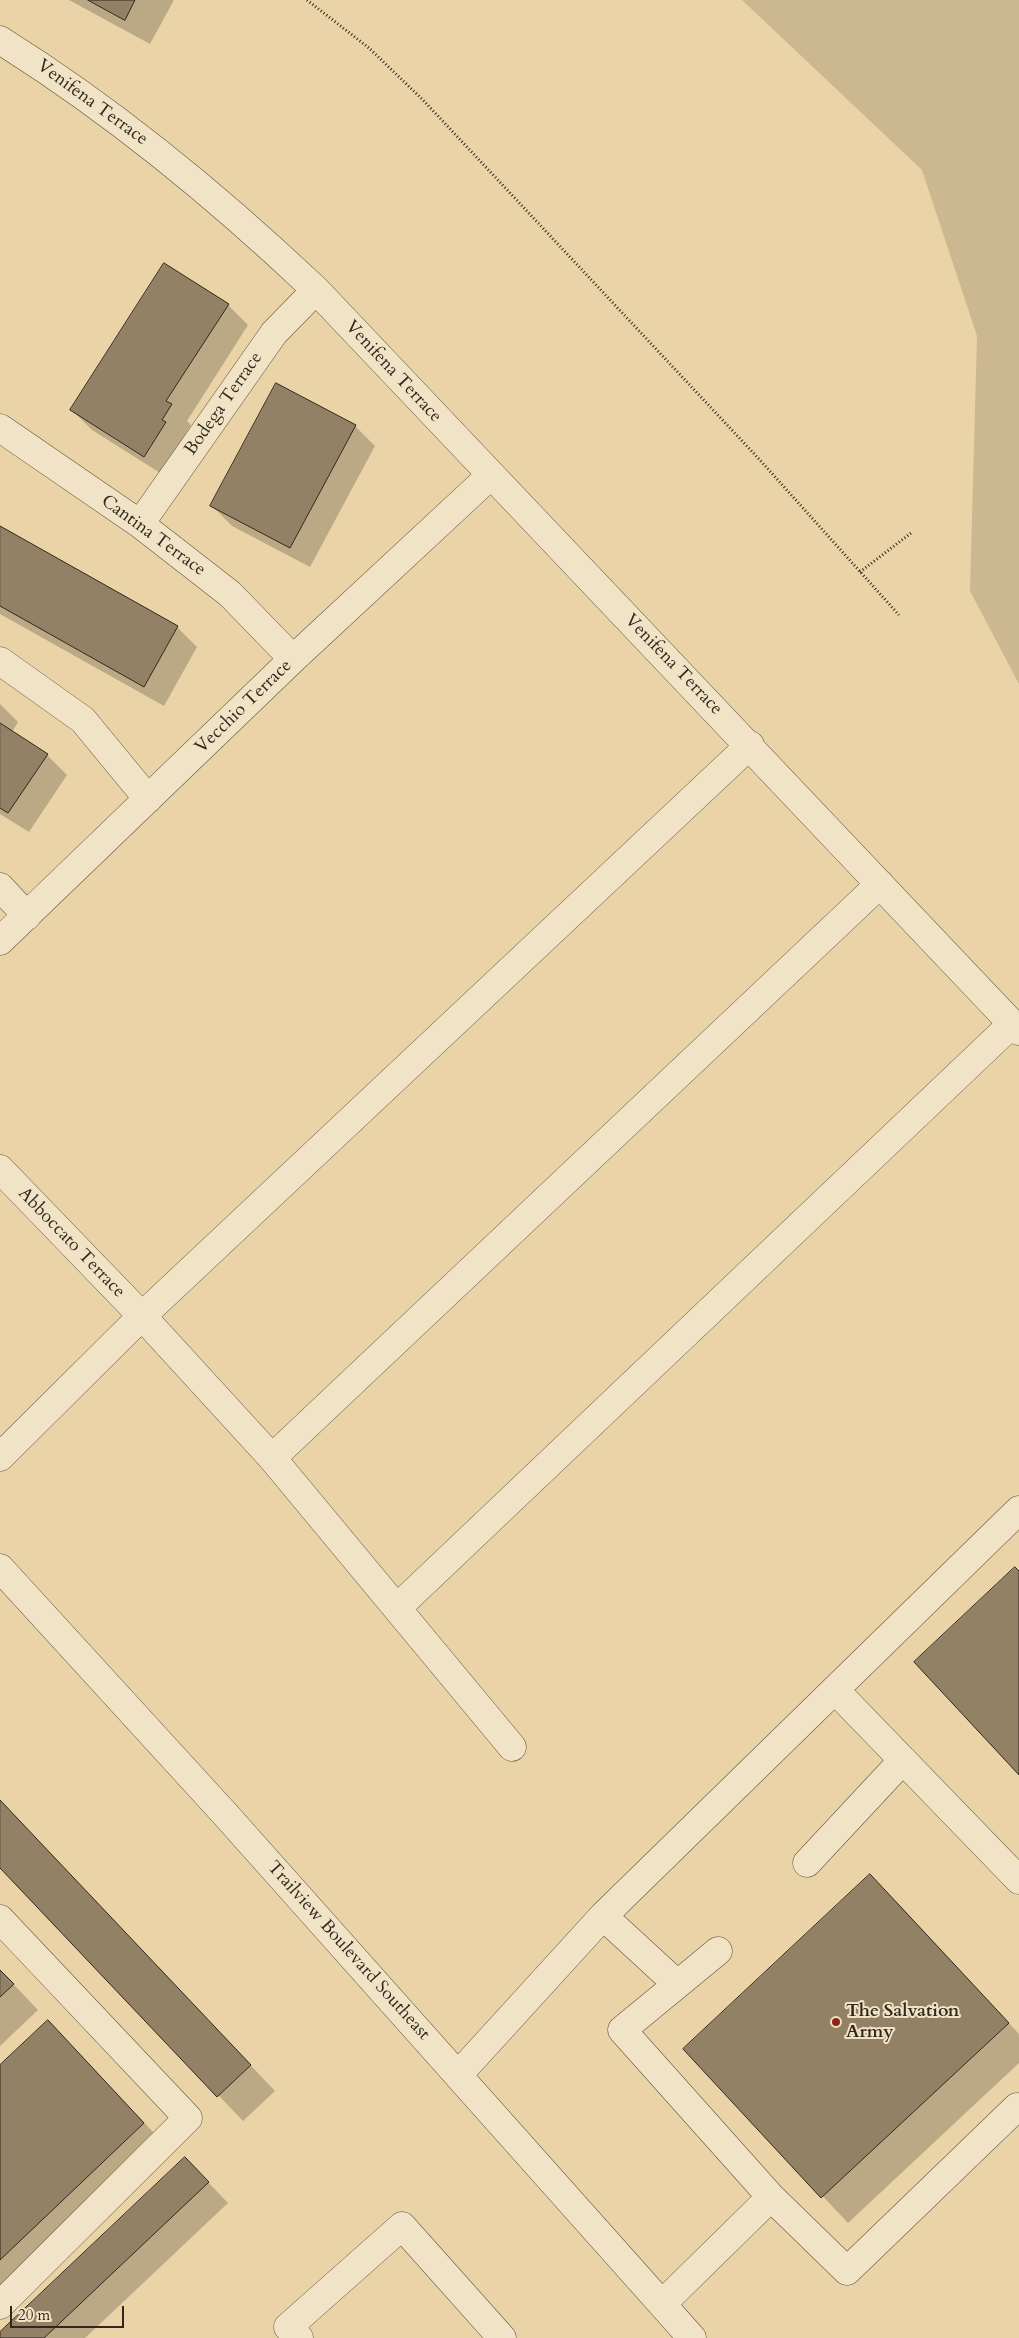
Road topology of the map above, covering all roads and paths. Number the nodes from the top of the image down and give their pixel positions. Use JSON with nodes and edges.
{"nodes":[{"id":1,"x":307,"y":0,"type":"edge"},
{"id":2,"x":0,"y":40,"type":"edge"},
{"id":3,"x":316,"y":290,"type":"junction"},
{"id":4,"x":0,"y":428,"type":"edge"},
{"id":5,"x":490,"y":476,"type":"junction"},
{"id":6,"x":140,"y":524,"type":"junction"},
{"id":7,"x":911,"y":533,"type":"dead end"},
{"id":8,"x":860,"y":572,"type":"junction"},
{"id":9,"x":899,"y":615,"type":"dead end"},
{"id":10,"x":293,"y":659,"type":"junction"},
{"id":11,"x":0,"y":661,"type":"edge"},
{"id":12,"x":750,"y":745,"type":"junction"},
{"id":13,"x":148,"y":799,"type":"junction"},
{"id":14,"x":880,"y":884,"type":"junction"},
{"id":15,"x":0,"y":887,"type":"edge"},
{"id":16,"x":27,"y":916,"type":"junction"},
{"id":17,"x":0,"y":940,"type":"edge"},
{"id":18,"x":1016,"y":1028,"type":"edge"},
{"id":19,"x":0,"y":1169,"type":"edge"},
{"id":20,"x":142,"y":1316,"type":"junction"},
{"id":21,"x":0,"y":1457,"type":"edge"},
{"id":22,"x":272,"y":1458,"type":"junction"},
{"id":23,"x":1019,"y":1510,"type":"edge"},
{"id":24,"x":0,"y":1568,"type":"edge"},
{"id":25,"x":397,"y":1608,"type":"junction"},
{"id":26,"x":835,"y":1690,"type":"junction"},
{"id":27,"x":512,"y":1747,"type":"dead end"},
{"id":28,"x":902,"y":1760,"type":"junction"},
{"id":29,"x":807,"y":1863,"type":"dead end"},
{"id":30,"x":1019,"y":1880,"type":"edge"},
{"id":31,"x":604,"y":1916,"type":"junction"},
{"id":32,"x":0,"y":1919,"type":"edge"},
{"id":33,"x":718,"y":1951,"type":"dead end"},
{"id":34,"x":677,"y":1984,"type":"junction"},
{"id":35,"x":458,"y":2075,"type":"junction"},
{"id":36,"x":1017,"y":2106,"type":"dead end"},
{"id":37,"x":771,"y":2197,"type":"junction"},
{"id":38,"x":662,"y":2304,"type":"junction"},
{"id":39,"x":0,"y":2305,"type":"edge"},
{"id":40,"x":298,"y":2338,"type":"edge"},
{"id":41,"x":502,"y":2338,"type":"edge"},
{"id":42,"x":692,"y":2338,"type":"edge"}],
"edges":[{"from":1,"to":8,"type":"path"},
{"from":2,"to":3,"type":"street","name":"Venifena Terrace"},
{"from":3,"to":5,"type":"street","name":"Venifena Terrace"},
{"from":3,"to":6,"type":"street","name":"Bodega Terrace"},
{"from":4,"to":6,"type":"street","name":"Cantina Terrace"},
{"from":5,"to":10,"type":"street","name":"Vecchio Terrace"},
{"from":5,"to":12,"type":"street","name":"Venifena Terrace"},
{"from":6,"to":10,"type":"street","name":"Cantina Terrace"},
{"from":7,"to":8,"type":"path"},
{"from":8,"to":9,"type":"path"},
{"from":10,"to":13,"type":"street","name":"Vecchio Terrace"},
{"from":11,"to":13,"type":"street"},
{"from":12,"to":14,"type":"street","name":"Venifena Terrace"},
{"from":12,"to":20,"type":"street"},
{"from":13,"to":16,"type":"street","name":"Vecchio Terrace"},
{"from":14,"to":18,"type":"street","name":"Venifena Terrace"},
{"from":14,"to":22,"type":"street"},
{"from":15,"to":16,"type":"street"},
{"from":16,"to":17,"type":"street","name":"Vecchio Terrace"},
{"from":18,"to":25,"type":"street"},
{"from":19,"to":20,"type":"street","name":"Abboccato Terrace"},
{"from":20,"to":21,"type":"street"},
{"from":20,"to":22,"type":"street","name":"Abboccato Terrace"},
{"from":22,"to":25,"type":"street","name":"Abboccato Terrace"},
{"from":23,"to":26,"type":"street"},
{"from":24,"to":35,"type":"street","name":"Trailview Boulevard Southeast"},
{"from":25,"to":27,"type":"street","name":"Abboccato Terrace"},
{"from":26,"to":28,"type":"street"},
{"from":26,"to":31,"type":"street"},
{"from":28,"to":29,"type":"street"},
{"from":28,"to":30,"type":"street"},
{"from":31,"to":34,"type":"street"},
{"from":31,"to":35,"type":"street"},
{"from":32,"to":39,"type":"street"},
{"from":33,"to":34,"type":"street"},
{"from":34,"to":37,"type":"street"},
{"from":35,"to":38,"type":"street","name":"Trailview Boulevard Southeast"},
{"from":36,"to":37,"type":"street"},
{"from":37,"to":38,"type":"street"},
{"from":38,"to":42,"type":"street","name":"Trailview Boulevard Southeast"},
{"from":40,"to":41,"type":"street"}]}
